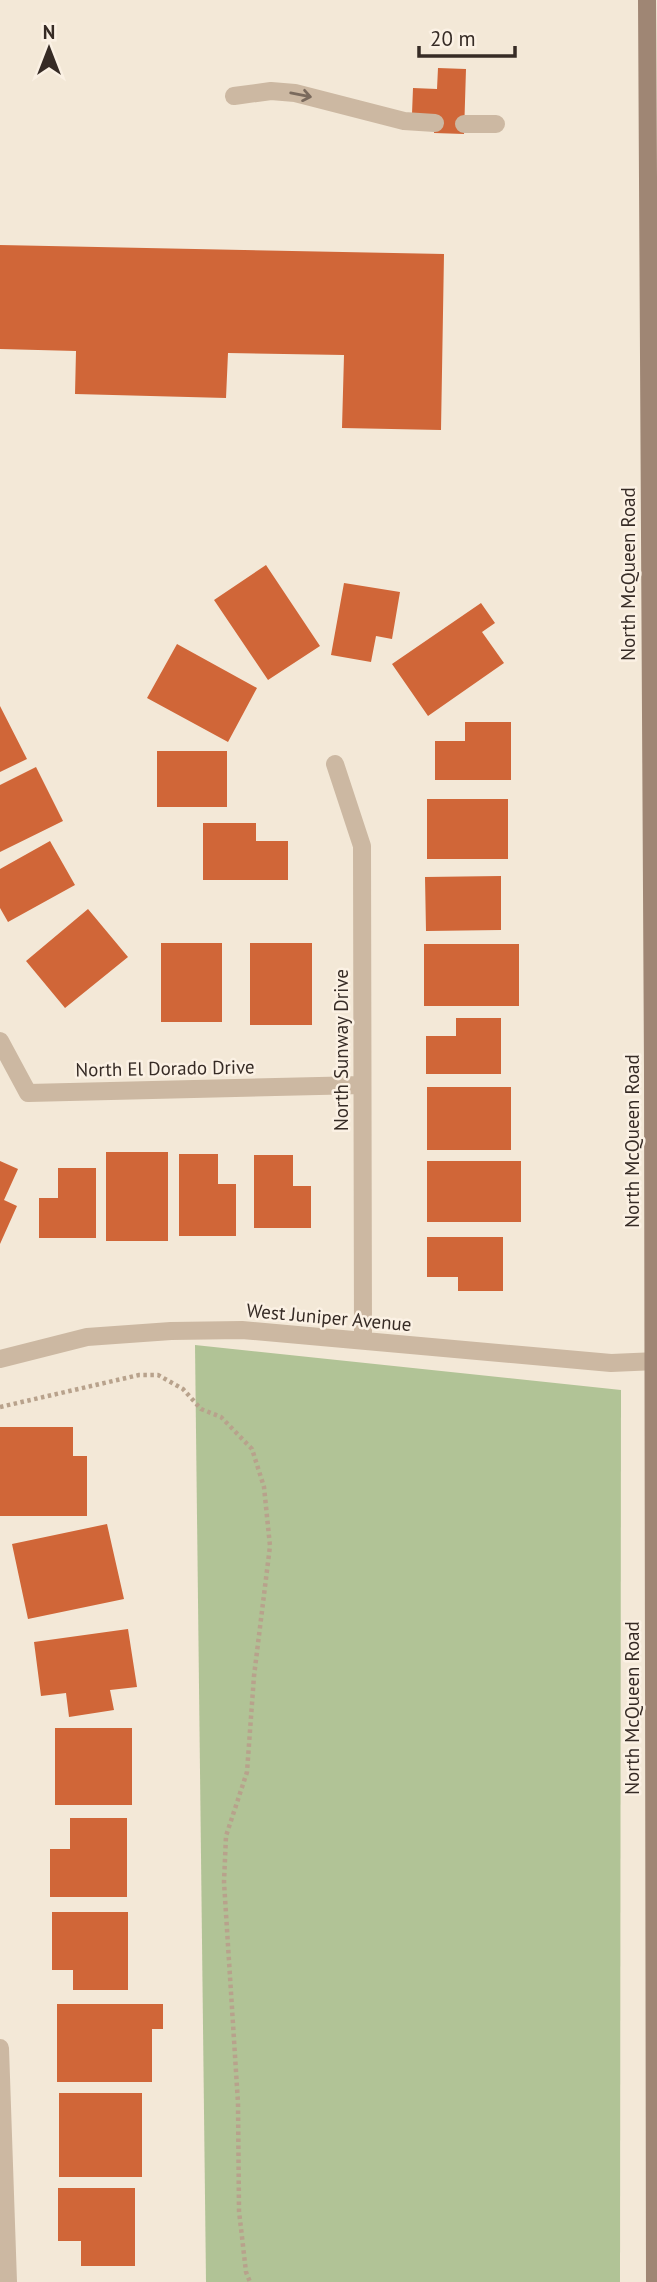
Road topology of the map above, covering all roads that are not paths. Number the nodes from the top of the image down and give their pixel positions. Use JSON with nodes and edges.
{"nodes":[{"id":1,"x":647,"y":0,"type":"edge"},
{"id":2,"x":234,"y":96,"type":"dead end"},
{"id":3,"x":435,"y":122,"type":"dead end"},
{"id":4,"x":464,"y":124,"type":"dead end"},
{"id":5,"x":496,"y":124,"type":"dead end"},
{"id":6,"x":652,"y":173,"type":"edge"},
{"id":7,"x":335,"y":764,"type":"dead end"},
{"id":8,"x":0,"y":1041,"type":"edge"},
{"id":9,"x":655,"y":1070,"type":"edge"},
{"id":10,"x":362,"y":1085,"type":"junction"},
{"id":11,"x":363,"y":1340,"type":"junction"},
{"id":12,"x":0,"y":1359,"type":"edge"},
{"id":13,"x":655,"y":1361,"type":"edge"},
{"id":14,"x":0,"y":2048,"type":"edge"},
{"id":15,"x":8,"y":2282,"type":"edge"},
{"id":16,"x":654,"y":2282,"type":"edge"}],
"edges":[{"from":1,"to":6,"type":"main road","name":"North McQueen Road"},
{"from":2,"to":3,"type":"street","one_way":true},
{"from":4,"to":5,"type":"street"},
{"from":6,"to":9,"type":"main road","name":"North McQueen Road"},
{"from":7,"to":10,"type":"street","name":"North Sunway Drive"},
{"from":8,"to":10,"type":"street","name":"North El Dorado Drive"},
{"from":9,"to":13,"type":"main road","name":"North McQueen Road"},
{"from":10,"to":11,"type":"street","name":"North Sunway Drive"},
{"from":11,"to":12,"type":"street","name":"West Juniper Avenue"},
{"from":11,"to":13,"type":"street","name":"West Juniper Avenue"},
{"from":13,"to":16,"type":"main road","name":"North McQueen Road"},
{"from":14,"to":15,"type":"street"}]}
